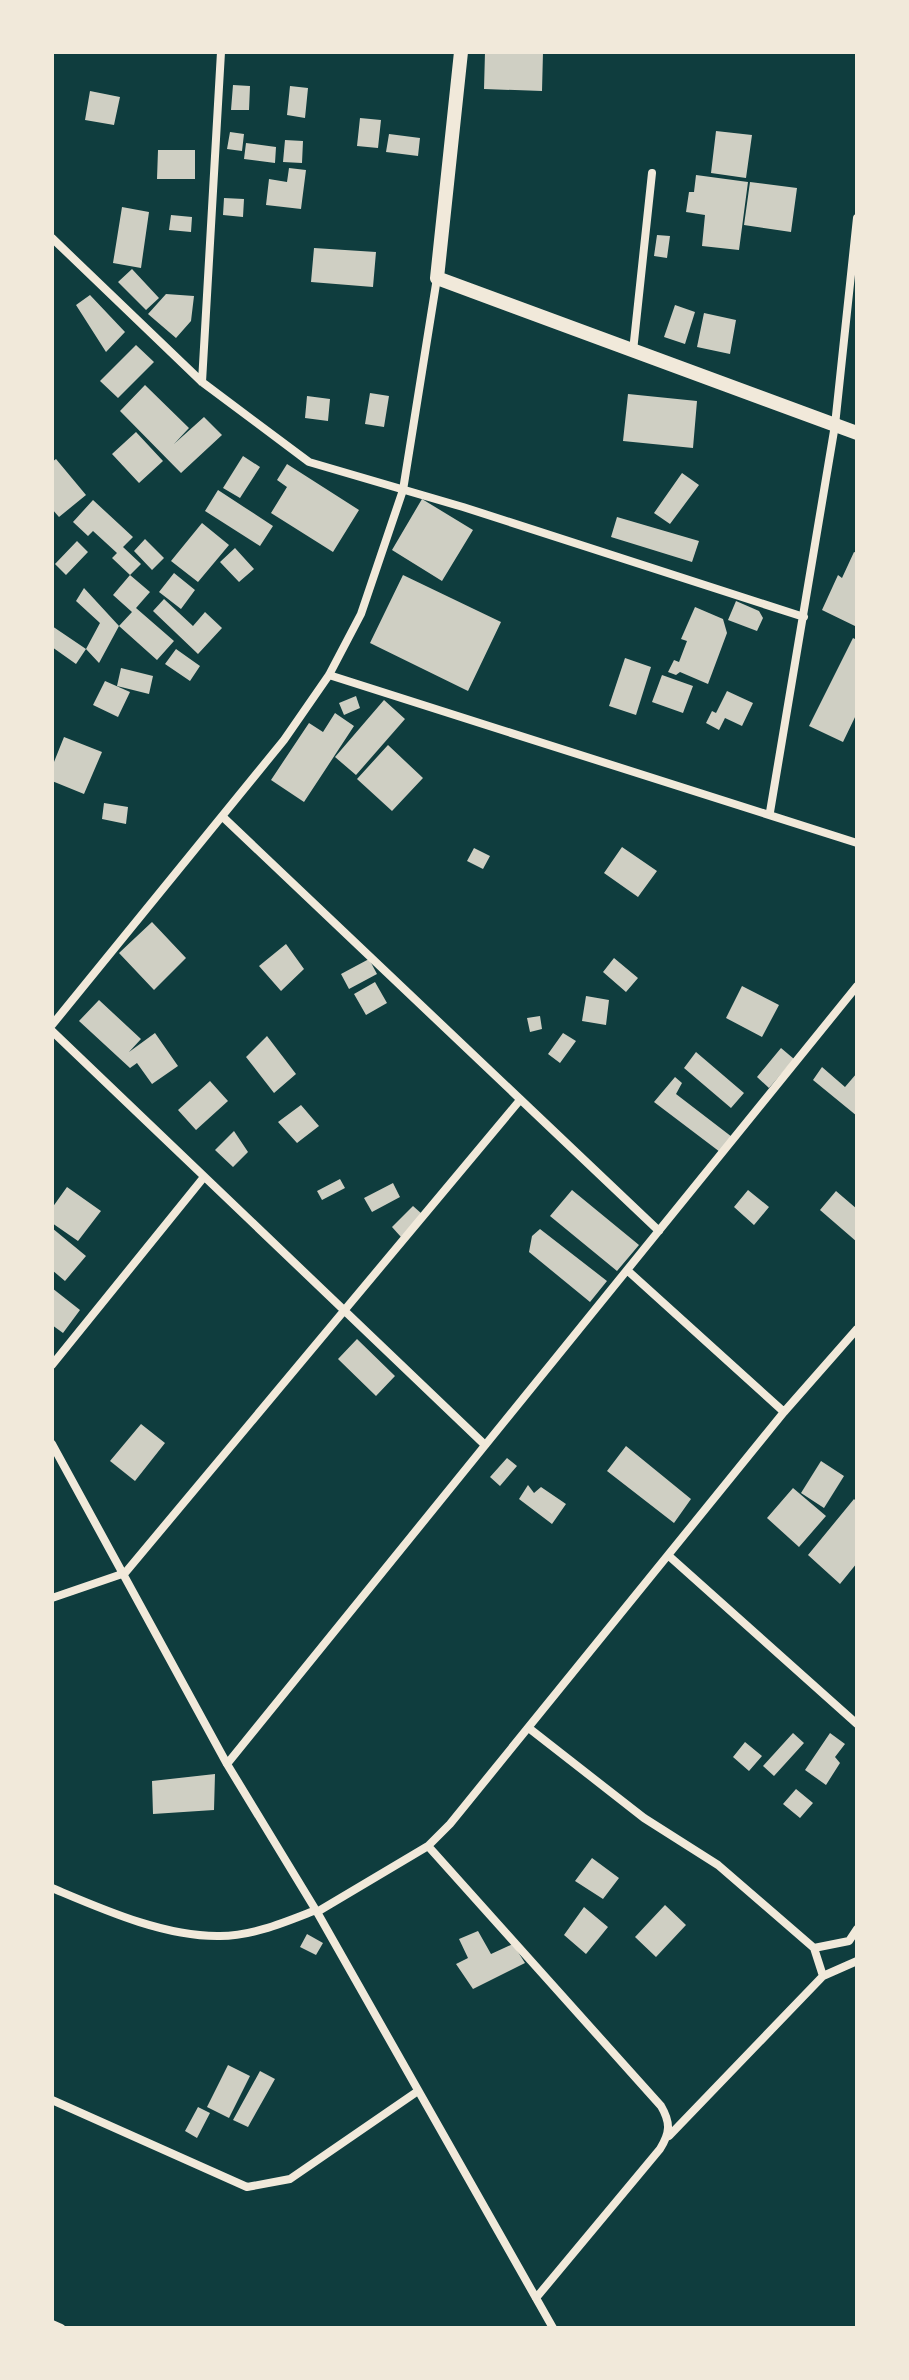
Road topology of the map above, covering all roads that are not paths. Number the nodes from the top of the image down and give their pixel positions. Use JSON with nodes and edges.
{"nodes":[{"id":1,"x":221,"y":52,"type":"edge"},
{"id":2,"x":461,"y":52,"type":"edge"},
{"id":3,"x":652,"y":173,"type":"dead end"},
{"id":4,"x":857,"y":218,"type":"edge"},
{"id":5,"x":52,"y":238,"type":"edge"},
{"id":6,"x":437,"y":278,"type":"junction"},
{"id":7,"x":633,"y":351,"type":"junction"},
{"id":8,"x":202,"y":382,"type":"junction"},
{"id":9,"x":835,"y":425,"type":"junction"},
{"id":10,"x":857,"y":433,"type":"edge"},
{"id":11,"x":403,"y":490,"type":"junction"},
{"id":12,"x":804,"y":617,"type":"junction"},
{"id":13,"x":329,"y":675,"type":"junction"},
{"id":14,"x":770,"y":812,"type":"junction"},
{"id":15,"x":224,"y":818,"type":"junction"},
{"id":16,"x":857,"y":843,"type":"edge"},
{"id":17,"x":857,"y":986,"type":"edge"},
{"id":18,"x":52,"y":1028,"type":"edge"},
{"id":19,"x":520,"y":1100,"type":"junction"},
{"id":20,"x":204,"y":1177,"type":"junction"},
{"id":21,"x":659,"y":1231,"type":"junction"},
{"id":22,"x":627,"y":1270,"type":"junction"},
{"id":23,"x":344,"y":1311,"type":"junction"},
{"id":24,"x":857,"y":1329,"type":"edge"},
{"id":25,"x":52,"y":1365,"type":"edge"},
{"id":26,"x":784,"y":1412,"type":"junction"},
{"id":27,"x":52,"y":1444,"type":"edge"},
{"id":28,"x":485,"y":1445,"type":"junction"},
{"id":29,"x":669,"y":1556,"type":"junction"},
{"id":30,"x":125,"y":1573,"type":"junction"},
{"id":31,"x":52,"y":1598,"type":"edge"},
{"id":32,"x":857,"y":1724,"type":"edge"},
{"id":33,"x":530,"y":1729,"type":"junction"},
{"id":34,"x":227,"y":1764,"type":"junction"},
{"id":35,"x":428,"y":1846,"type":"junction"},
{"id":36,"x":52,"y":1888,"type":"edge"},
{"id":37,"x":317,"y":1911,"type":"junction"},
{"id":38,"x":857,"y":1929,"type":"edge"},
{"id":39,"x":814,"y":1948,"type":"junction"},
{"id":40,"x":857,"y":1961,"type":"edge"},
{"id":41,"x":823,"y":1976,"type":"junction"},
{"id":42,"x":418,"y":2091,"type":"junction"},
{"id":43,"x":52,"y":2100,"type":"edge"},
{"id":44,"x":668,"y":2136,"type":"junction"},
{"id":45,"x":536,"y":2298,"type":"junction"},
{"id":46,"x":52,"y":2324,"type":"edge"},
{"id":47,"x":61,"y":2328,"type":"edge"},
{"id":48,"x":553,"y":2328,"type":"edge"}],
"edges":[{"from":1,"to":8,"type":"street"},
{"from":2,"to":6,"type":"street"},
{"from":3,"to":7,"type":"street"},
{"from":4,"to":9,"type":"street"},
{"from":5,"to":8,"type":"street"},
{"from":6,"to":7,"type":"street"},
{"from":6,"to":11,"type":"street"},
{"from":7,"to":9,"type":"street"},
{"from":8,"to":11,"type":"street"},
{"from":9,"to":10,"type":"street"},
{"from":9,"to":12,"type":"street"},
{"from":11,"to":12,"type":"street"},
{"from":11,"to":13,"type":"street"},
{"from":12,"to":14,"type":"street"},
{"from":13,"to":14,"type":"street"},
{"from":13,"to":15,"type":"street"},
{"from":14,"to":16,"type":"street"},
{"from":15,"to":18,"type":"street"},
{"from":15,"to":19,"type":"street"},
{"from":17,"to":21,"type":"street"},
{"from":18,"to":20,"type":"street"},
{"from":19,"to":21,"type":"street"},
{"from":19,"to":23,"type":"street"},
{"from":20,"to":23,"type":"street"},
{"from":20,"to":25,"type":"street"},
{"from":21,"to":22,"type":"street"},
{"from":22,"to":26,"type":"street"},
{"from":22,"to":28,"type":"street"},
{"from":23,"to":28,"type":"street"},
{"from":23,"to":30,"type":"street"},
{"from":24,"to":26,"type":"street"},
{"from":26,"to":29,"type":"street"},
{"from":27,"to":30,"type":"street"},
{"from":28,"to":34,"type":"street"},
{"from":29,"to":32,"type":"street"},
{"from":29,"to":33,"type":"street"},
{"from":30,"to":31,"type":"street"},
{"from":30,"to":34,"type":"street"},
{"from":33,"to":35,"type":"street"},
{"from":33,"to":39,"type":"street"},
{"from":34,"to":37,"type":"street"},
{"from":35,"to":37,"type":"street"},
{"from":35,"to":44,"type":"street"},
{"from":36,"to":37,"type":"street"},
{"from":37,"to":42,"type":"street"},
{"from":38,"to":39,"type":"street"},
{"from":39,"to":41,"type":"street"},
{"from":40,"to":41,"type":"street"},
{"from":41,"to":44,"type":"street"},
{"from":42,"to":43,"type":"street"},
{"from":42,"to":45,"type":"street"},
{"from":44,"to":45,"type":"street"},
{"from":45,"to":48,"type":"street"},
{"from":46,"to":47,"type":"street"}]}
